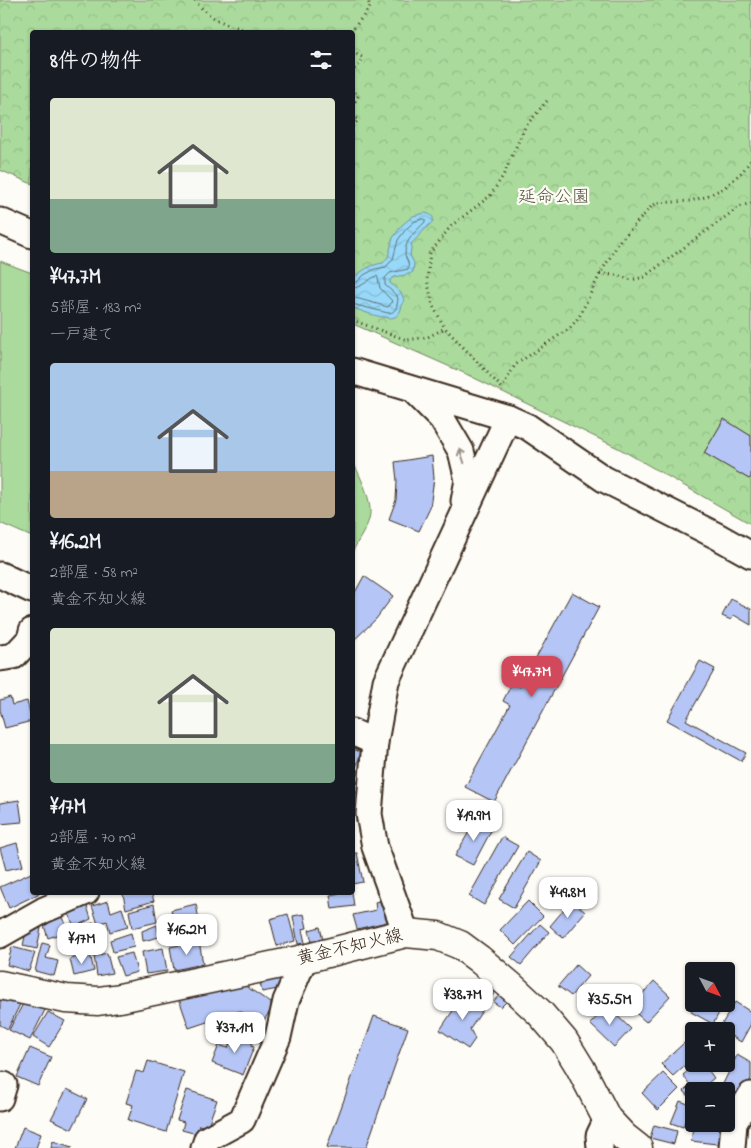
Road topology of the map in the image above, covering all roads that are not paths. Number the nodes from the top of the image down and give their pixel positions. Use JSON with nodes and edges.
{"nodes":[{"id":1,"x":0,"y":221,"type":"edge"},
{"id":2,"x":30,"y":234,"type":"edge"},
{"id":3,"x":355,"y":372,"type":"edge"},
{"id":4,"x":411,"y":389,"type":"junction"},
{"id":5,"x":508,"y":418,"type":"junction"},
{"id":6,"x":461,"y":520,"type":"junction"},
{"id":7,"x":751,"y":555,"type":"edge"},
{"id":8,"x":0,"y":575,"type":"edge"},
{"id":9,"x":30,"y":589,"type":"edge"},
{"id":10,"x":30,"y":639,"type":"edge"},
{"id":11,"x":0,"y":658,"type":"edge"},
{"id":12,"x":364,"y":737,"type":"edge"},
{"id":13,"x":79,"y":895,"type":"edge"},
{"id":14,"x":406,"y":932,"type":"junction"},
{"id":15,"x":0,"y":934,"type":"edge"},
{"id":16,"x":304,"y":959,"type":"junction"},
{"id":17,"x":0,"y":985,"type":"edge"},
{"id":18,"x":751,"y":1095,"type":"edge"},
{"id":19,"x":607,"y":1119,"type":"junction"},
{"id":20,"x":204,"y":1148,"type":"edge"},
{"id":21,"x":600,"y":1148,"type":"edge"},
{"id":22,"x":638,"y":1148,"type":"edge"},
{"id":23,"x":732,"y":1148,"type":"edge"}],
"edges":[{"from":1,"to":2,"type":"street"},
{"from":3,"to":4,"type":"street"},
{"from":4,"to":5,"type":"street"},
{"from":6,"to":4,"type":"street","one_way":true},
{"from":5,"to":6,"type":"street"},
{"from":5,"to":7,"type":"street"},
{"from":6,"to":12,"type":"street"},
{"from":8,"to":9,"type":"street"},
{"from":10,"to":11,"type":"street"},
{"from":12,"to":14,"type":"street"},
{"from":13,"to":15,"type":"street"},
{"from":14,"to":16,"type":"main road","name":"黄金不知火線"},
{"from":14,"to":19,"type":"main road","name":"黄金不知火線"},
{"from":16,"to":17,"type":"main road","name":"黄金不知火線"},
{"from":16,"to":20,"type":"street"},
{"from":18,"to":23,"type":"street"},
{"from":19,"to":21,"type":"street"},
{"from":19,"to":22,"type":"main road","name":"黄金不知火線"}]}
